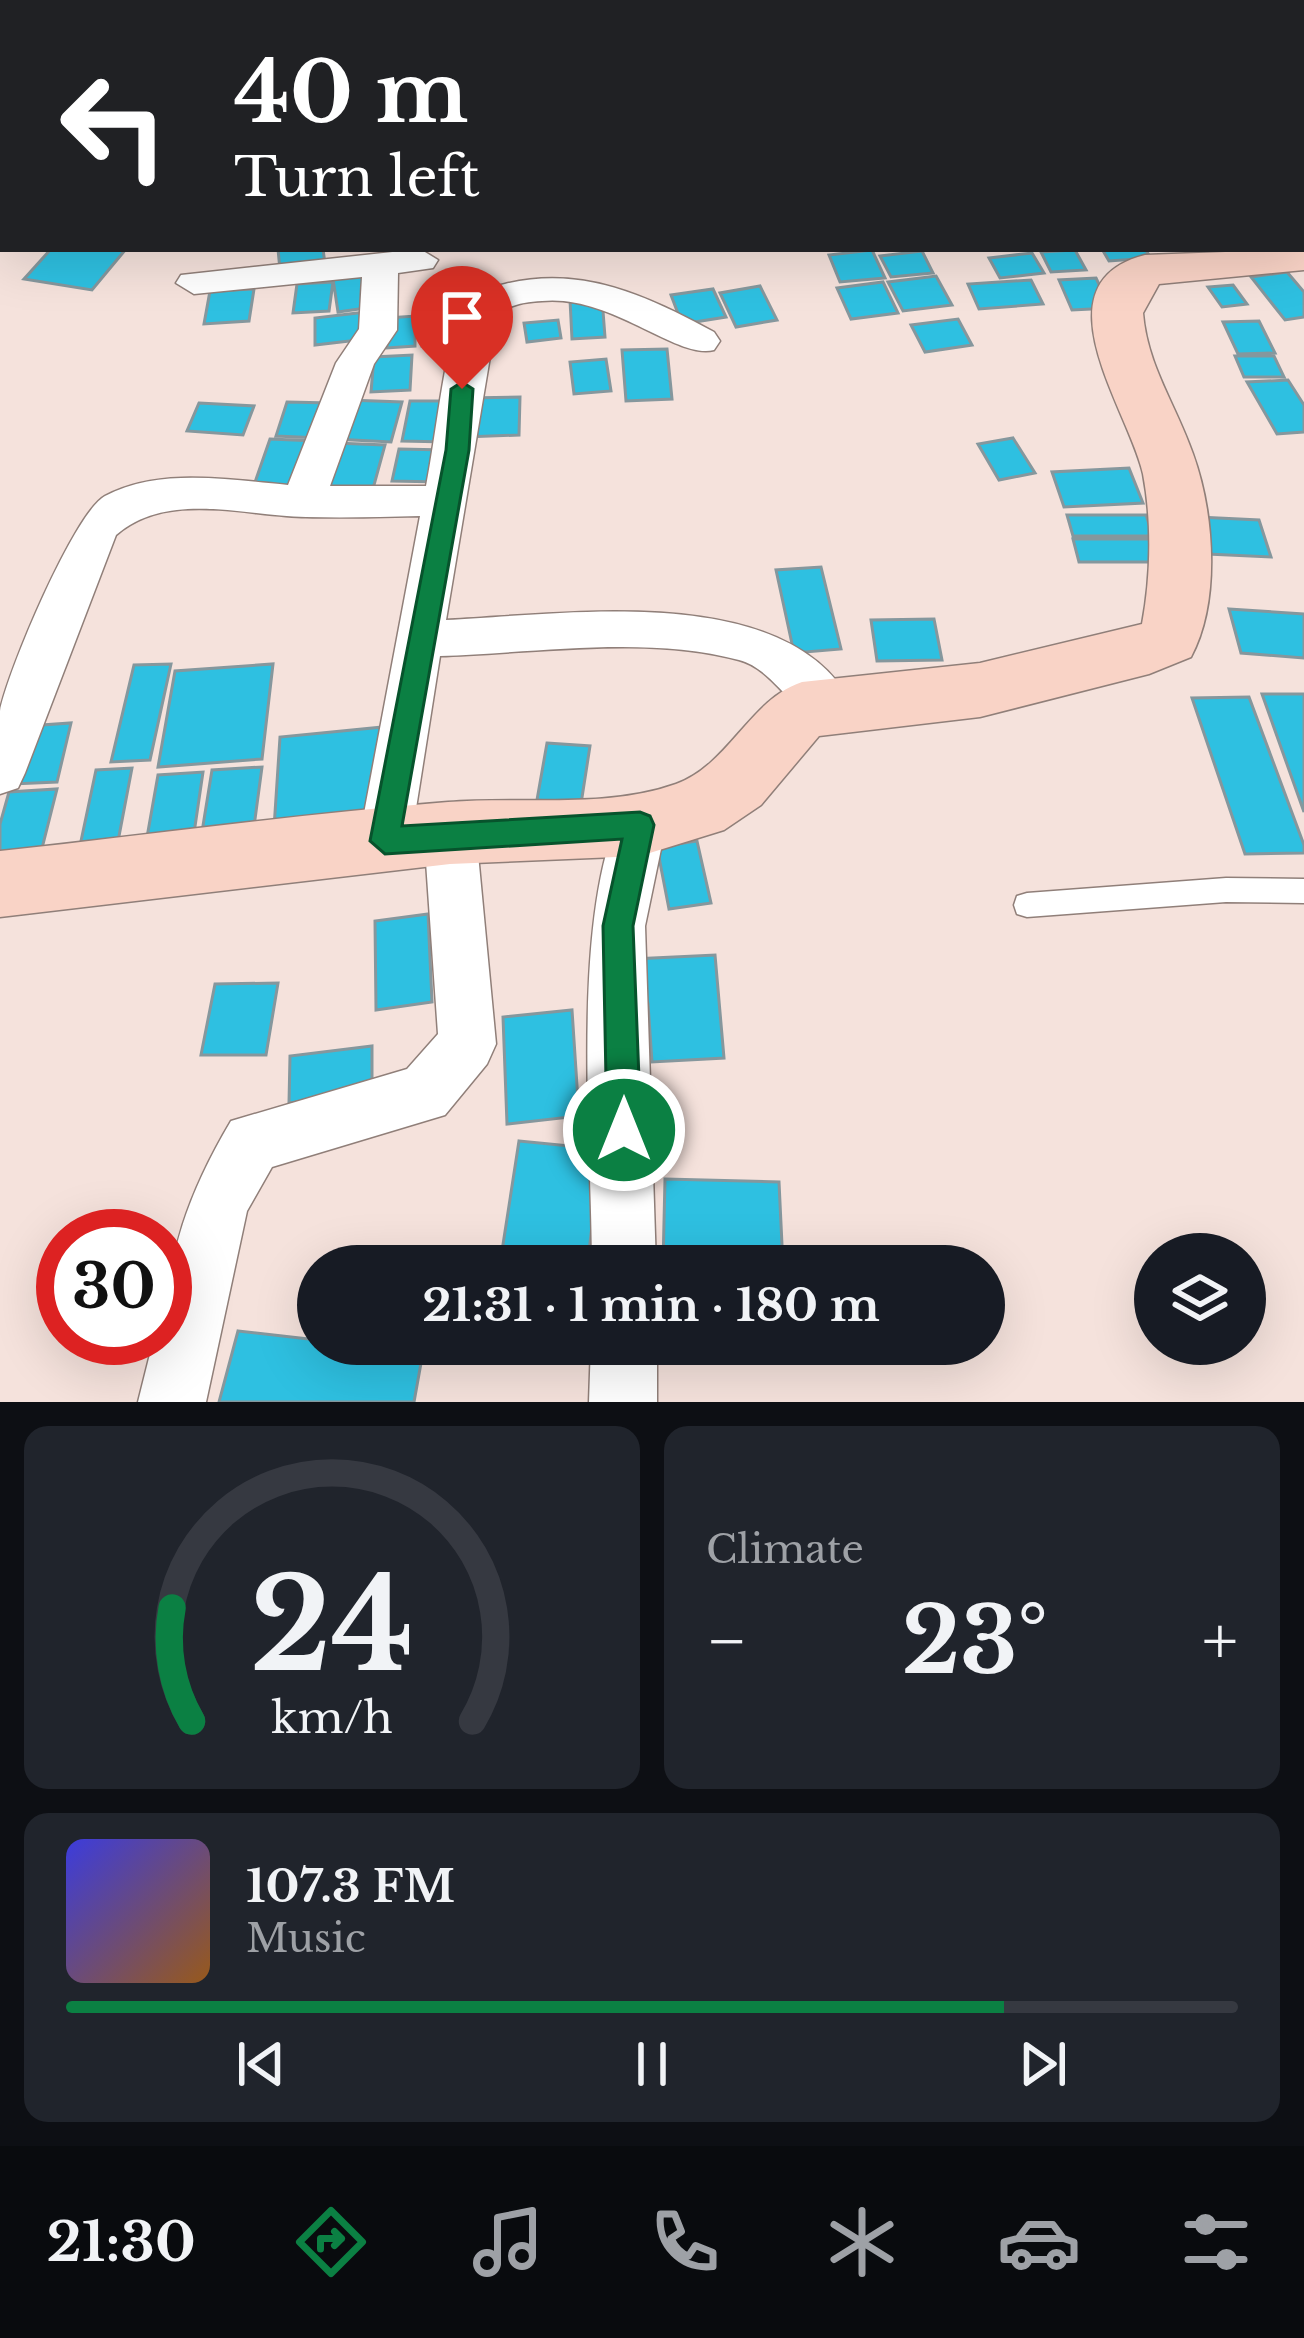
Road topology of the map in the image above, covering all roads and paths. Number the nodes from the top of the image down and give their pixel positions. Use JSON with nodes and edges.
{"nodes":[{"id":1,"x":419,"y":254,"type":"edge"},
{"id":2,"x":1304,"y":255,"type":"edge"},
{"id":3,"x":380,"y":264,"type":"junction"},
{"id":4,"x":194,"y":283,"type":"dead end"},
{"id":5,"x":487,"y":302,"type":"junction"},
{"id":6,"x":701,"y":341,"type":"dead end"},
{"id":7,"x":444,"y":501,"type":"junction"},
{"id":8,"x":303,"y":502,"type":"junction"},
{"id":9,"x":420,"y":639,"type":"junction"},
{"id":10,"x":829,"y":706,"type":"junction"},
{"id":11,"x":0,"y":772,"type":"edge"},
{"id":12,"x":640,"y":825,"type":"junction"},
{"id":13,"x":450,"y":833,"type":"junction"},
{"id":14,"x":385,"y":841,"type":"junction"},
{"id":15,"x":0,"y":884,"type":"edge"},
{"id":16,"x":1304,"y":891,"type":"edge"},
{"id":17,"x":1027,"y":905,"type":"dead end"},
{"id":18,"x":624,"y":1245,"type":"edge"},
{"id":19,"x":623,"y":1365,"type":"edge"},
{"id":20,"x":172,"y":1402,"type":"edge"},
{"id":21,"x":623,"y":1402,"type":"edge"}],
"edges":[{"from":1,"to":3,"type":"street"},
{"from":1,"to":5,"type":"street"},
{"from":2,"to":10,"type":"street"},
{"from":3,"to":4,"type":"street"},
{"from":3,"to":8,"type":"street"},
{"from":5,"to":6,"type":"street"},
{"from":5,"to":7,"type":"street"},
{"from":7,"to":8,"type":"street"},
{"from":7,"to":9,"type":"street"},
{"from":8,"to":11,"type":"street"},
{"from":9,"to":10,"type":"street"},
{"from":9,"to":14,"type":"street"},
{"from":10,"to":12,"type":"street"},
{"from":12,"to":13,"type":"street"},
{"from":12,"to":18,"type":"street"},
{"from":13,"to":14,"type":"street"},
{"from":13,"to":20,"type":"street"},
{"from":14,"to":15,"type":"street"},
{"from":16,"to":17,"type":"lane"},
{"from":19,"to":21,"type":"street"}]}
